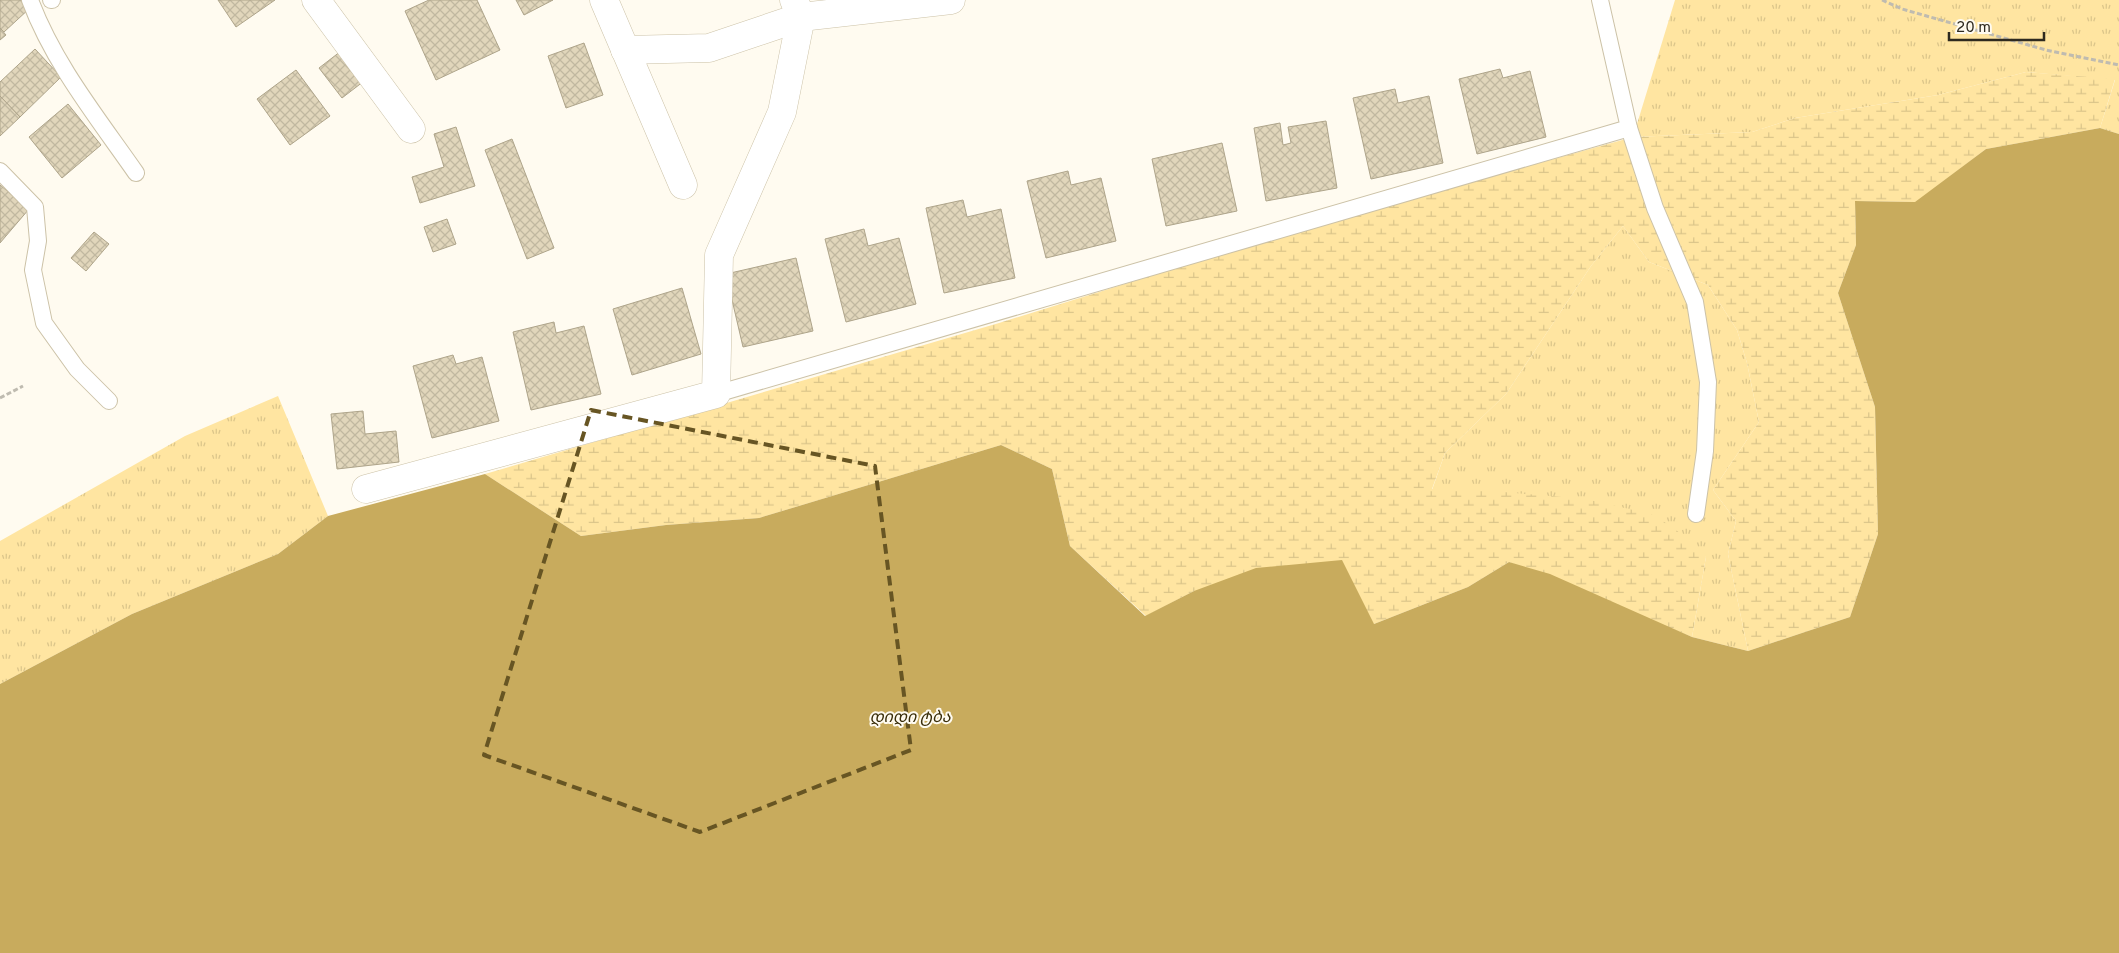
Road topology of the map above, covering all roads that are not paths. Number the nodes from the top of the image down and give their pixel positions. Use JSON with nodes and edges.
{"nodes":[{"id":1,"x":30,"y":0,"type":"edge"},
{"id":2,"x":316,"y":0,"type":"edge"},
{"id":3,"x":604,"y":0,"type":"edge"},
{"id":4,"x":951,"y":0,"type":"edge"},
{"id":5,"x":1600,"y":0,"type":"edge"},
{"id":6,"x":798,"y":8,"type":"edge"},
{"id":7,"x":625,"y":50,"type":"junction"},
{"id":8,"x":1630,"y":128,"type":"junction"},
{"id":9,"x":411,"y":129,"type":"dead end"},
{"id":10,"x":0,"y":171,"type":"edge"},
{"id":11,"x":136,"y":173,"type":"dead end"},
{"id":12,"x":683,"y":185,"type":"dead end"},
{"id":13,"x":716,"y":394,"type":"junction"},
{"id":14,"x":109,"y":402,"type":"dead end"},
{"id":15,"x":366,"y":489,"type":"dead end"},
{"id":16,"x":1696,"y":514,"type":"dead end"}],
"edges":[{"from":1,"to":11,"type":"lane"},
{"from":2,"to":9,"type":"street"},
{"from":3,"to":7,"type":"street"},
{"from":4,"to":6,"type":"street"},
{"from":5,"to":8,"type":"lane"},
{"from":6,"to":7,"type":"street"},
{"from":6,"to":13,"type":"street"},
{"from":7,"to":12,"type":"street"},
{"from":8,"to":13,"type":"lane"},
{"from":8,"to":16,"type":"lane"},
{"from":10,"to":14,"type":"lane"},
{"from":13,"to":15,"type":"street"}]}
